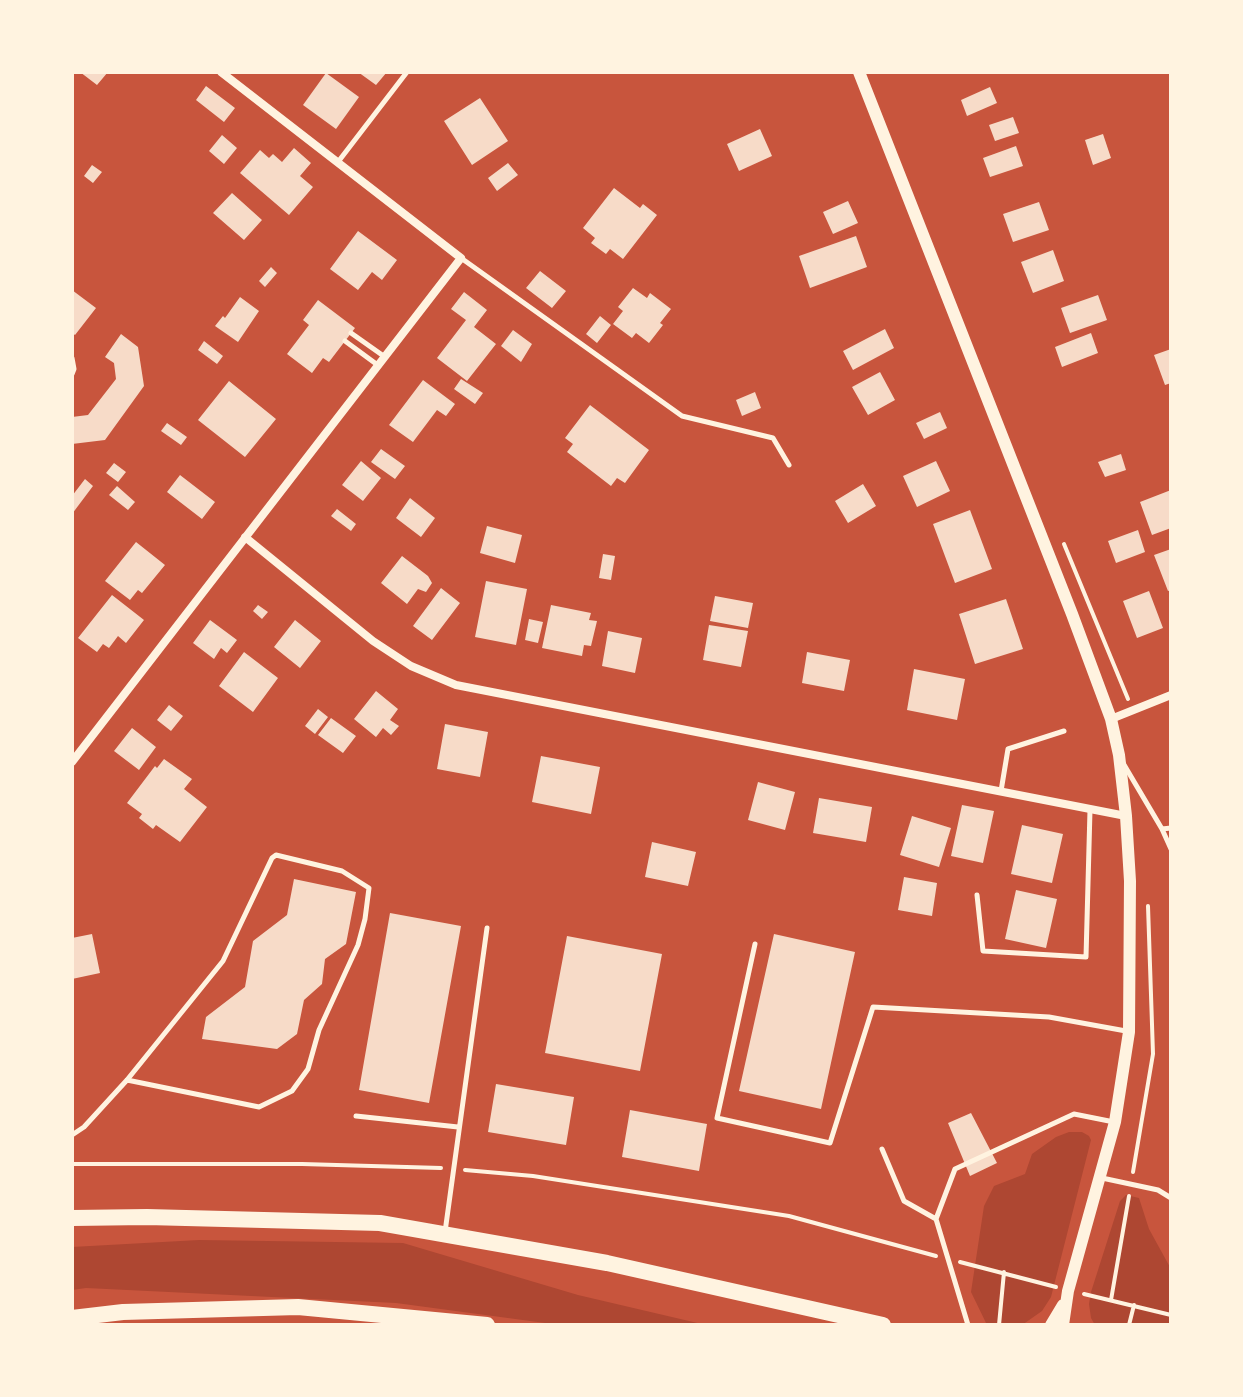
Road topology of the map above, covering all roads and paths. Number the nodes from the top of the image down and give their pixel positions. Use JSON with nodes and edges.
{"nodes":[{"id":1,"x":221,"y":72,"type":"edge"},
{"id":2,"x":407,"y":72,"type":"edge"},
{"id":3,"x":859,"y":72,"type":"edge"},
{"id":4,"x":338,"y":163,"type":"junction"},
{"id":5,"x":461,"y":258,"type":"junction"},
{"id":6,"x":351,"y":333,"type":"dead end"},
{"id":7,"x":345,"y":341,"type":"dead end"},
{"id":8,"x":385,"y":357,"type":"junction"},
{"id":9,"x":72,"y":358,"type":"edge"},
{"id":10,"x":379,"y":366,"type":"junction"},
{"id":11,"x":72,"y":374,"type":"edge"},
{"id":12,"x":789,"y":465,"type":"dead end"},
{"id":13,"x":245,"y":537,"type":"junction"},
{"id":14,"x":1061,"y":538,"type":"dead end"},
{"id":15,"x":1171,"y":695,"type":"edge"},
{"id":16,"x":1130,"y":712,"type":"junction"},
{"id":17,"x":1111,"y":719,"type":"junction"},
{"id":18,"x":1064,"y":731,"type":"dead end"},
{"id":19,"x":1119,"y":755,"type":"junction"},
{"id":20,"x":72,"y":762,"type":"edge"},
{"id":21,"x":1001,"y":791,"type":"junction"},
{"id":22,"x":1090,"y":809,"type":"junction"},
{"id":23,"x":1126,"y":816,"type":"junction"},
{"id":24,"x":1171,"y":828,"type":"edge"},
{"id":25,"x":1162,"y":829,"type":"junction"},
{"id":26,"x":1171,"y":849,"type":"edge"},
{"id":27,"x":977,"y":895,"type":"dead end"},
{"id":28,"x":1147,"y":898,"type":"dead end"},
{"id":29,"x":487,"y":928,"type":"dead end"},
{"id":30,"x":755,"y":944,"type":"dead end"},
{"id":31,"x":1129,"y":1032,"type":"junction"},
{"id":32,"x":127,"y":1080,"type":"junction"},
{"id":33,"x":356,"y":1116,"type":"dead end"},
{"id":34,"x":1115,"y":1122,"type":"junction"},
{"id":35,"x":458,"y":1127,"type":"junction"},
{"id":36,"x":72,"y":1135,"type":"edge"},
{"id":37,"x":882,"y":1149,"type":"dead end"},
{"id":38,"x":72,"y":1164,"type":"edge"},
{"id":39,"x":453,"y":1169,"type":"junction"},
{"id":40,"x":1102,"y":1178,"type":"junction"},
{"id":41,"x":1131,"y":1184,"type":"junction"},
{"id":42,"x":1171,"y":1198,"type":"edge"},
{"id":43,"x":72,"y":1218,"type":"edge"},
{"id":44,"x":936,"y":1219,"type":"junction"},
{"id":45,"x":444,"y":1234,"type":"junction"},
{"id":46,"x":948,"y":1259,"type":"junction"},
{"id":47,"x":1004,"y":1272,"type":"dead end"},
{"id":48,"x":1067,"y":1298,"type":"junction"},
{"id":49,"x":1111,"y":1300,"type":"dead end"},
{"id":50,"x":1134,"y":1305,"type":"dead end"},
{"id":51,"x":72,"y":1318,"type":"edge"},
{"id":52,"x":487,"y":1325,"type":"edge"},
{"id":53,"x":883,"y":1325,"type":"edge"},
{"id":54,"x":968,"y":1325,"type":"edge"},
{"id":55,"x":999,"y":1325,"type":"edge"},
{"id":56,"x":1051,"y":1325,"type":"edge"},
{"id":57,"x":1063,"y":1325,"type":"edge"},
{"id":58,"x":1129,"y":1325,"type":"edge"}],
"edges":[{"from":1,"to":4,"type":"street"},
{"from":2,"to":4,"type":"lane"},
{"from":3,"to":17,"type":"street"},
{"from":4,"to":5,"type":"street"},
{"from":5,"to":8,"type":"street"},
{"from":5,"to":12,"type":"lane"},
{"from":6,"to":8,"type":"lane"},
{"from":7,"to":10,"type":"lane"},
{"from":8,"to":10,"type":"street"},
{"from":9,"to":11,"type":"lane"},
{"from":10,"to":13,"type":"street"},
{"from":13,"to":20,"type":"street"},
{"from":13,"to":21,"type":"street"},
{"from":14,"to":16,"type":"path"},
{"from":15,"to":16,"type":"street"},
{"from":16,"to":17,"type":"street"},
{"from":17,"to":19,"type":"street"},
{"from":18,"to":21,"type":"lane"},
{"from":19,"to":23,"type":"street"},
{"from":19,"to":25,"type":"lane"},
{"from":21,"to":22,"type":"street"},
{"from":22,"to":23,"type":"street"},
{"from":22,"to":27,"type":"lane"},
{"from":23,"to":31,"type":"street"},
{"from":24,"to":25,"type":"lane"},
{"from":25,"to":26,"type":"lane"},
{"from":28,"to":41,"type":"path"},
{"from":29,"to":35,"type":"lane"},
{"from":30,"to":31,"type":"lane"},
{"from":31,"to":34,"type":"street"},
{"from":32,"to":32,"type":"lane"},
{"from":32,"to":36,"type":"lane"},
{"from":33,"to":35,"type":"lane"},
{"from":34,"to":40,"type":"street"},
{"from":34,"to":44,"type":"lane"},
{"from":35,"to":39,"type":"lane"},
{"from":37,"to":44,"type":"lane"},
{"from":38,"to":39,"type":"path"},
{"from":39,"to":45,"type":"lane"},
{"from":39,"to":46,"type":"path"},
{"from":40,"to":41,"type":"lane"},
{"from":40,"to":48,"type":"street"},
{"from":41,"to":42,"type":"lane"},
{"from":41,"to":49,"type":"path"},
{"from":43,"to":45,"type":"main road"},
{"from":44,"to":46,"type":"lane"},
{"from":45,"to":53,"type":"main road"},
{"from":46,"to":54,"type":"lane"},
{"from":47,"to":55,"type":"path"},
{"from":48,"to":56,"type":"street"},
{"from":48,"to":57,"type":"street"},
{"from":50,"to":58,"type":"path"},
{"from":51,"to":52,"type":"main road"}]}
